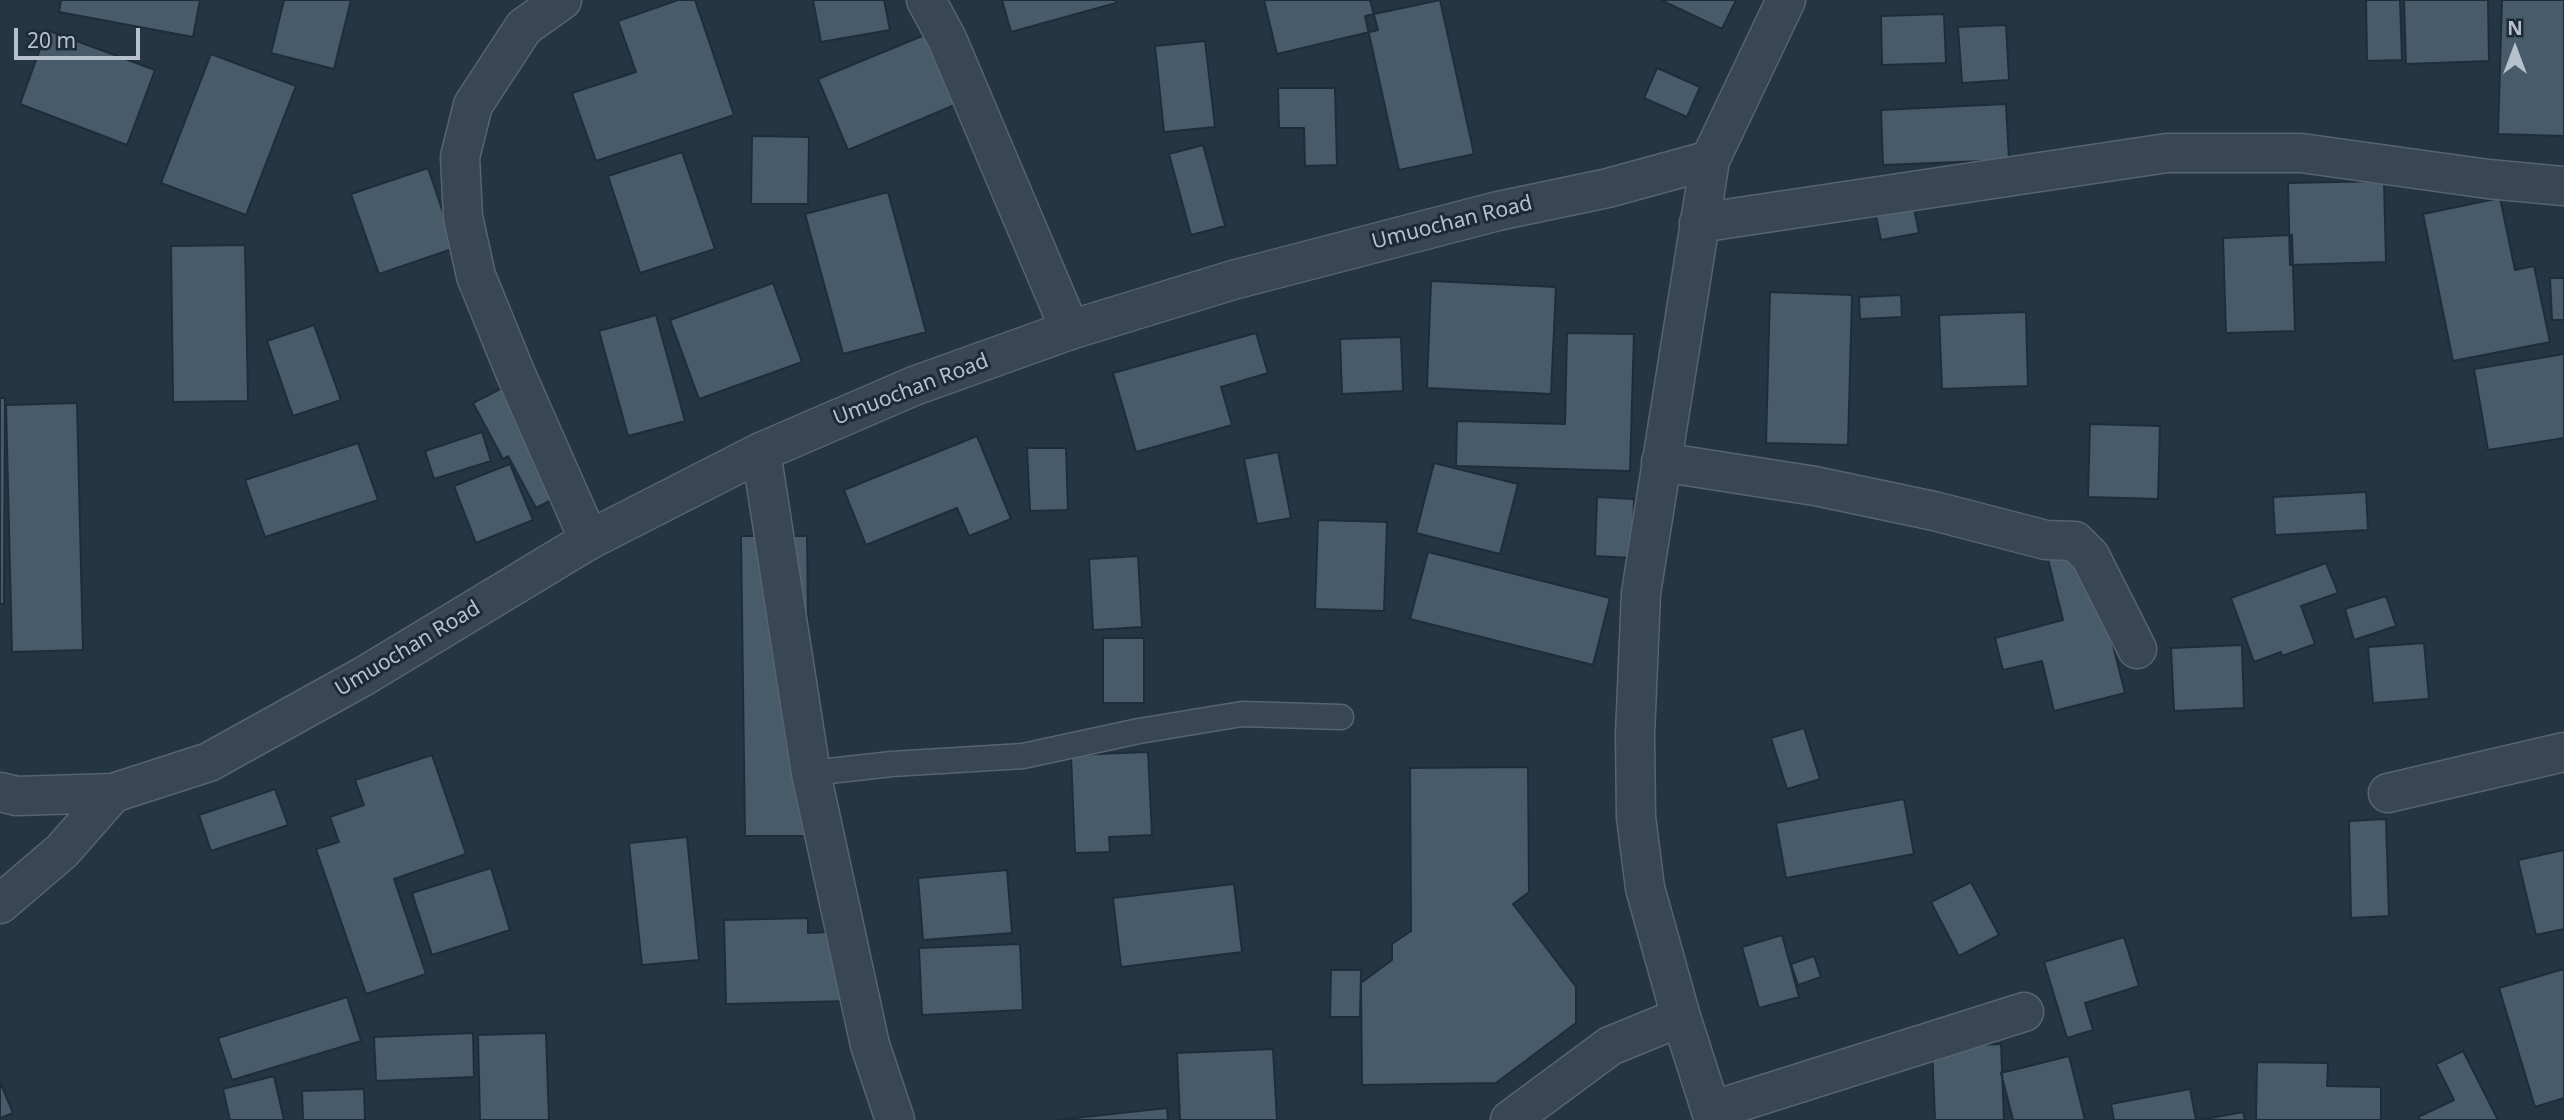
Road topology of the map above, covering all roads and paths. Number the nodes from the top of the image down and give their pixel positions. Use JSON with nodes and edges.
{"nodes":[{"id":1,"x":562,"y":0,"type":"edge"},
{"id":2,"x":926,"y":0,"type":"edge"},
{"id":3,"x":1786,"y":0,"type":"edge"},
{"id":4,"x":1710,"y":160,"type":"junction"},
{"id":5,"x":2564,"y":186,"type":"edge"},
{"id":6,"x":1699,"y":223,"type":"junction"},
{"id":7,"x":1070,"y":330,"type":"junction"},
{"id":8,"x":761,"y":452,"type":"junction"},
{"id":9,"x":1661,"y":462,"type":"junction"},
{"id":10,"x":589,"y":540,"type":"junction"},
{"id":11,"x":2137,"y":649,"type":"dead end"},
{"id":12,"x":1341,"y":717,"type":"dead end"},
{"id":13,"x":2564,"y":752,"type":"edge"},
{"id":14,"x":811,"y":773,"type":"junction"},
{"id":15,"x":0,"y":792,"type":"edge"},
{"id":16,"x":113,"y":793,"type":"junction"},
{"id":17,"x":2388,"y":793,"type":"dead end"},
{"id":18,"x":0,"y":904,"type":"edge"},
{"id":19,"x":2024,"y":1012,"type":"dead end"},
{"id":20,"x":1681,"y":1017,"type":"junction"},
{"id":21,"x":1712,"y":1115,"type":"edge"},
{"id":22,"x":895,"y":1120,"type":"edge"},
{"id":23,"x":1510,"y":1120,"type":"edge"}],
"edges":[{"from":1,"to":10,"type":"street"},
{"from":2,"to":7,"type":"street"},
{"from":3,"to":4,"type":"street"},
{"from":4,"to":6,"type":"street"},
{"from":4,"to":7,"type":"street","name":"Umuochan Road"},
{"from":5,"to":6,"type":"street"},
{"from":6,"to":9,"type":"street"},
{"from":7,"to":8,"type":"street","name":"Umuochan Road"},
{"from":8,"to":10,"type":"street","name":"Umuochan Road"},
{"from":8,"to":14,"type":"street"},
{"from":9,"to":11,"type":"street"},
{"from":9,"to":20,"type":"street"},
{"from":10,"to":16,"type":"street","name":"Umuochan Road"},
{"from":12,"to":14,"type":"lane"},
{"from":13,"to":17,"type":"street"},
{"from":14,"to":22,"type":"street"},
{"from":15,"to":16,"type":"street","name":"Umuochan Road"},
{"from":16,"to":18,"type":"street"},
{"from":19,"to":21,"type":"street"},
{"from":20,"to":21,"type":"street"},
{"from":20,"to":23,"type":"street"}]}
